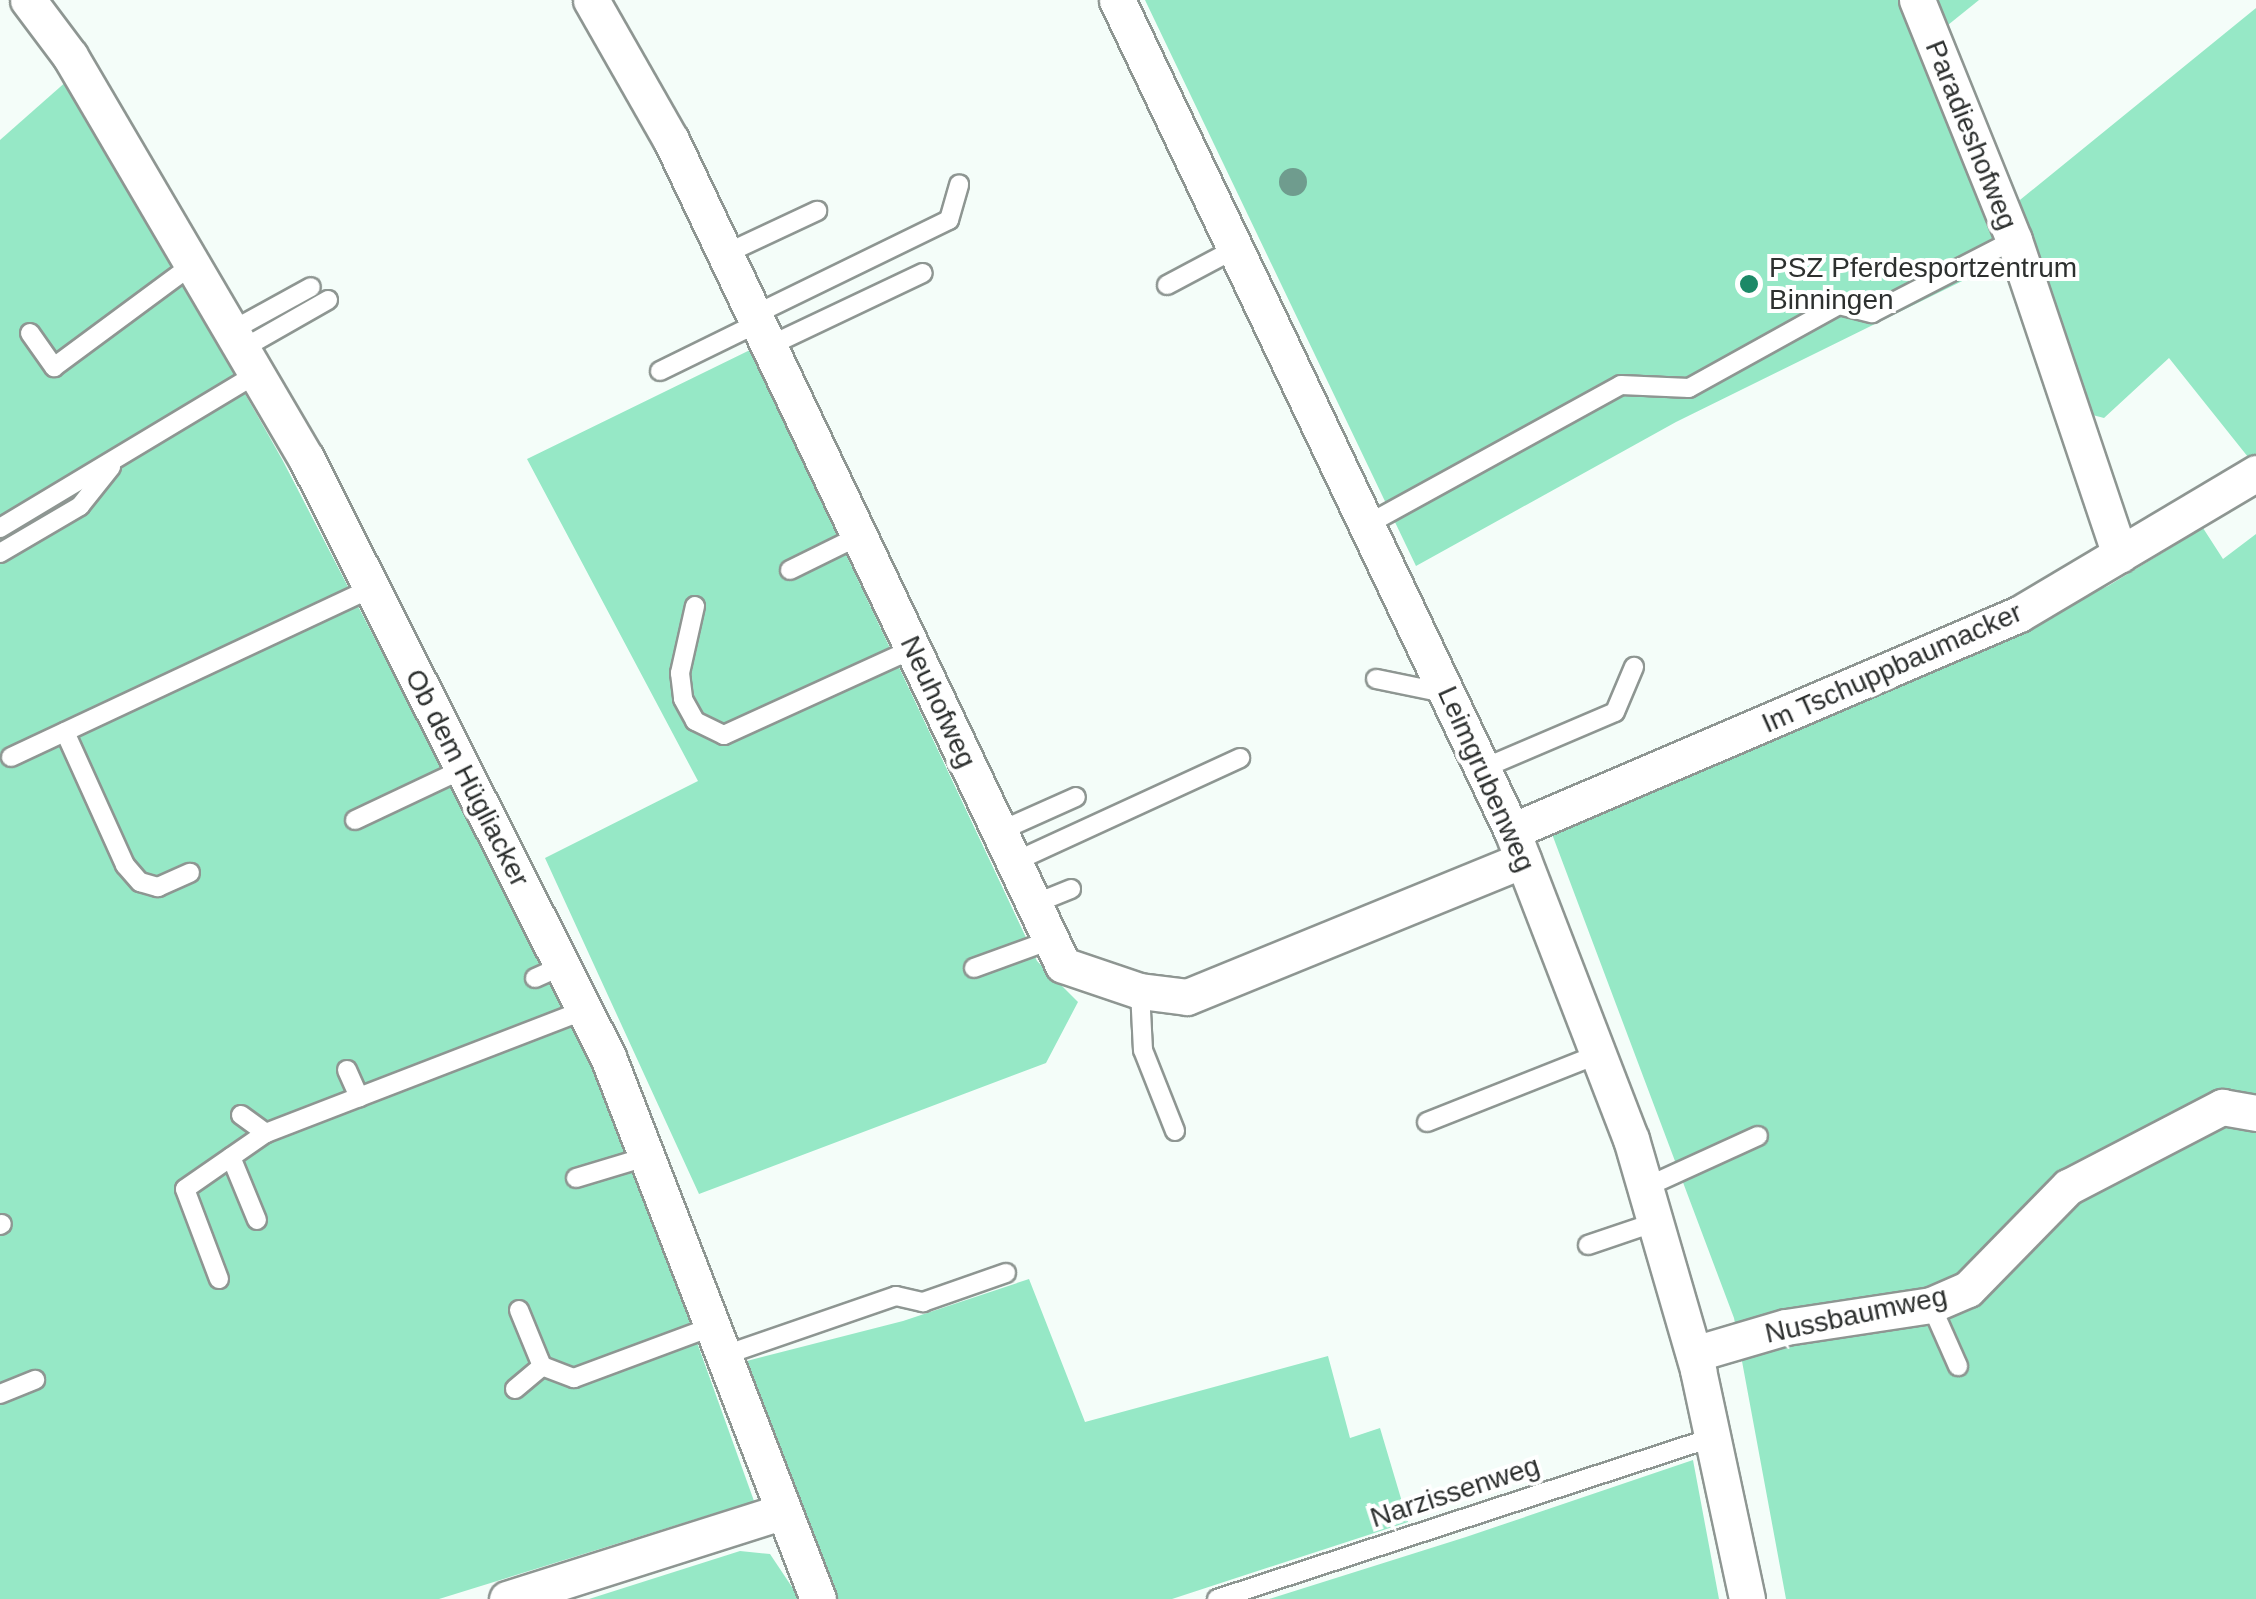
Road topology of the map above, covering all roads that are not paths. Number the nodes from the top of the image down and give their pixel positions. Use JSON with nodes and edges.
{"nodes":[{"id":1,"x":28,"y":0,"type":"edge"},
{"id":2,"x":591,"y":0,"type":"edge"},
{"id":3,"x":1117,"y":0,"type":"edge"},
{"id":4,"x":1917,"y":0,"type":"edge"},
{"id":5,"x":959,"y":184,"type":"dead end"},
{"id":6,"x":816,"y":211,"type":"dead end"},
{"id":7,"x":2014,"y":240,"type":"junction"},
{"id":8,"x":1231,"y":251,"type":"junction"},
{"id":9,"x":725,"y":254,"type":"junction"},
{"id":10,"x":192,"y":265,"type":"junction"},
{"id":11,"x":923,"y":273,"type":"dead end"},
{"id":12,"x":1166,"y":285,"type":"dead end"},
{"id":13,"x":311,"y":287,"type":"dead end"},
{"id":14,"x":328,"y":300,"type":"dead end"},
{"id":15,"x":760,"y":328,"type":"junction"},
{"id":16,"x":30,"y":333,"type":"dead end"},
{"id":17,"x":243,"y":351,"type":"junction"},
{"id":18,"x":660,"y":371,"type":"dead end"},
{"id":19,"x":121,"y":456,"type":"junction"},
{"id":20,"x":2256,"y":473,"type":"edge"},
{"id":21,"x":1370,"y":523,"type":"junction"},
{"id":22,"x":0,"y":528,"type":"edge"},
{"id":23,"x":859,"y":536,"type":"junction"},
{"id":24,"x":0,"y":553,"type":"edge"},
{"id":25,"x":2120,"y":555,"type":"junction"},
{"id":26,"x":790,"y":570,"type":"dead end"},
{"id":27,"x":371,"y":588,"type":"junction"},
{"id":28,"x":695,"y":606,"type":"dead end"},
{"id":29,"x":913,"y":649,"type":"junction"},
{"id":30,"x":1634,"y":666,"type":"dead end"},
{"id":31,"x":1376,"y":679,"type":"dead end"},
{"id":32,"x":1450,"y":694,"type":"junction"},
{"id":33,"x":65,"y":732,"type":"junction"},
{"id":34,"x":11,"y":757,"type":"dead end"},
{"id":35,"x":1240,"y":758,"type":"dead end"},
{"id":36,"x":1484,"y":768,"type":"junction"},
{"id":37,"x":463,"y":769,"type":"junction"},
{"id":38,"x":1076,"y":796,"type":"dead end"},
{"id":39,"x":355,"y":820,"type":"dead end"},
{"id":40,"x":1007,"y":846,"type":"junction"},
{"id":41,"x":1517,"y":846,"type":"junction"},
{"id":42,"x":190,"y":873,"type":"dead end"},
{"id":43,"x":1071,"y":889,"type":"dead end"},
{"id":44,"x":1034,"y":904,"type":"junction"},
{"id":45,"x":1051,"y":940,"type":"junction"},
{"id":46,"x":974,"y":968,"type":"dead end"},
{"id":47,"x":1140,"y":991,"type":"junction"},
{"id":48,"x":584,"y":1010,"type":"junction"},
{"id":49,"x":1599,"y":1054,"type":"junction"},
{"id":50,"x":346,"y":1070,"type":"dead end"},
{"id":51,"x":422,"y":1073,"type":"junction"},
{"id":52,"x":424,"y":1092,"type":"dead end"},
{"id":53,"x":359,"y":1097,"type":"junction"},
{"id":54,"x":2256,"y":1113,"type":"edge"},
{"id":55,"x":242,"y":1114,"type":"dead end"},
{"id":56,"x":1427,"y":1122,"type":"dead end"},
{"id":57,"x":1174,"y":1131,"type":"dead end"},
{"id":58,"x":266,"y":1133,"type":"junction"},
{"id":59,"x":1758,"y":1136,"type":"dead end"},
{"id":60,"x":232,"y":1157,"type":"junction"},
{"id":61,"x":646,"y":1157,"type":"junction"},
{"id":62,"x":576,"y":1178,"type":"dead end"},
{"id":63,"x":1646,"y":1188,"type":"junction"},
{"id":64,"x":257,"y":1220,"type":"dead end"},
{"id":65,"x":1656,"y":1222,"type":"junction"},
{"id":66,"x":1588,"y":1244,"type":"dead end"},
{"id":67,"x":1006,"y":1272,"type":"dead end"},
{"id":68,"x":219,"y":1279,"type":"dead end"},
{"id":69,"x":1932,"y":1305,"type":"junction"},
{"id":70,"x":519,"y":1310,"type":"dead end"},
{"id":71,"x":717,"y":1342,"type":"junction"},
{"id":72,"x":1694,"y":1354,"type":"junction"},
{"id":73,"x":542,"y":1366,"type":"junction"},
{"id":74,"x":1958,"y":1366,"type":"dead end"},
{"id":75,"x":36,"y":1380,"type":"dead end"},
{"id":76,"x":515,"y":1389,"type":"dead end"},
{"id":77,"x":0,"y":1394,"type":"edge"},
{"id":78,"x":1711,"y":1438,"type":"junction"},
{"id":79,"x":781,"y":1512,"type":"junction"},
{"id":80,"x":507,"y":1599,"type":"edge"},
{"id":81,"x":818,"y":1599,"type":"edge"},
{"id":82,"x":1217,"y":1599,"type":"edge"},
{"id":83,"x":1747,"y":1599,"type":"edge"}],
"edges":[{"from":1,"to":10,"type":"street","name":"Ob dem Hügliacker"},
{"from":2,"to":9,"type":"street","name":"Neuhofweg"},
{"from":3,"to":8,"type":"street","name":"Leimgrubenweg"},
{"from":4,"to":7,"type":"street","name":"Paradieshofweg"},
{"from":5,"to":15,"type":"lane"},
{"from":6,"to":9,"type":"lane"},
{"from":7,"to":21,"type":"lane"},
{"from":7,"to":25,"type":"street","name":"Paradieshofweg"},
{"from":8,"to":12,"type":"lane"},
{"from":8,"to":21,"type":"street","name":"Leimgrubenweg"},
{"from":9,"to":15,"type":"street","name":"Neuhofweg"},
{"from":10,"to":16,"type":"lane"},
{"from":10,"to":17,"type":"street","name":"Ob dem Hügliacker"},
{"from":11,"to":15,"type":"lane"},
{"from":13,"to":17,"type":"lane"},
{"from":14,"to":17,"type":"lane"},
{"from":15,"to":18,"type":"lane"},
{"from":15,"to":23,"type":"street","name":"Neuhofweg"},
{"from":17,"to":19,"type":"lane"},
{"from":17,"to":27,"type":"street","name":"Ob dem Hügliacker"},
{"from":19,"to":22,"type":"lane"},
{"from":19,"to":24,"type":"lane"},
{"from":20,"to":25,"type":"street","name":"Im Tschuppbaumacker"},
{"from":21,"to":32,"type":"street","name":"Leimgrubenweg"},
{"from":23,"to":26,"type":"lane"},
{"from":23,"to":29,"type":"street","name":"Neuhofweg"},
{"from":25,"to":41,"type":"street","name":"Im Tschuppbaumacker"},
{"from":27,"to":33,"type":"lane"},
{"from":27,"to":37,"type":"street","name":"Ob dem Hügliacker"},
{"from":28,"to":29,"type":"lane"},
{"from":29,"to":40,"type":"street","name":"Neuhofweg"},
{"from":30,"to":36,"type":"lane"},
{"from":31,"to":32,"type":"lane"},
{"from":32,"to":36,"type":"street","name":"Leimgrubenweg"},
{"from":33,"to":34,"type":"lane"},
{"from":33,"to":42,"type":"lane"},
{"from":35,"to":40,"type":"lane"},
{"from":36,"to":41,"type":"street","name":"Leimgrubenweg"},
{"from":37,"to":39,"type":"lane"},
{"from":37,"to":48,"type":"street","name":"Ob dem Hügliacker"},
{"from":38,"to":40,"type":"lane"},
{"from":40,"to":44,"type":"street","name":"Neuhofweg"},
{"from":41,"to":47,"type":"street","name":"Neuhofweg"},
{"from":41,"to":49,"type":"street","name":"Leimgrubenweg"},
{"from":43,"to":44,"type":"lane"},
{"from":44,"to":45,"type":"street","name":"Neuhofweg"},
{"from":45,"to":46,"type":"lane"},
{"from":45,"to":47,"type":"street","name":"Neuhofweg"},
{"from":47,"to":57,"type":"lane"},
{"from":48,"to":51,"type":"lane"},
{"from":48,"to":61,"type":"street","name":"Ob dem Hügliacker"},
{"from":49,"to":56,"type":"lane"},
{"from":49,"to":63,"type":"street","name":"Leimgrubenweg"},
{"from":50,"to":53,"type":"lane"},
{"from":51,"to":52,"type":"lane"},
{"from":51,"to":53,"type":"lane"},
{"from":53,"to":58,"type":"lane"},
{"from":54,"to":69,"type":"street","name":"Nussbaumweg"},
{"from":55,"to":58,"type":"lane"},
{"from":58,"to":60,"type":"lane"},
{"from":59,"to":63,"type":"lane"},
{"from":60,"to":64,"type":"lane"},
{"from":60,"to":68,"type":"lane"},
{"from":61,"to":62,"type":"lane"},
{"from":61,"to":71,"type":"street","name":"Ob dem Hügliacker"},
{"from":63,"to":65,"type":"street","name":"Leimgrubenweg"},
{"from":65,"to":66,"type":"lane"},
{"from":65,"to":72,"type":"street","name":"Leimgrubenweg"},
{"from":67,"to":71,"type":"lane"},
{"from":69,"to":72,"type":"street","name":"Nussbaumweg"},
{"from":69,"to":74,"type":"lane"},
{"from":70,"to":73,"type":"lane"},
{"from":71,"to":73,"type":"lane"},
{"from":71,"to":79,"type":"street","name":"Ob dem Hügliacker"},
{"from":72,"to":78,"type":"street","name":"Leimgrubenweg"},
{"from":73,"to":76,"type":"lane"},
{"from":75,"to":77,"type":"lane"},
{"from":78,"to":82,"type":"lane","name":"Narzissenweg"},
{"from":78,"to":83,"type":"street","name":"Leimgrubenweg"},
{"from":79,"to":80,"type":"street"},
{"from":79,"to":81,"type":"street","name":"Ob dem Hügliacker"}]}
